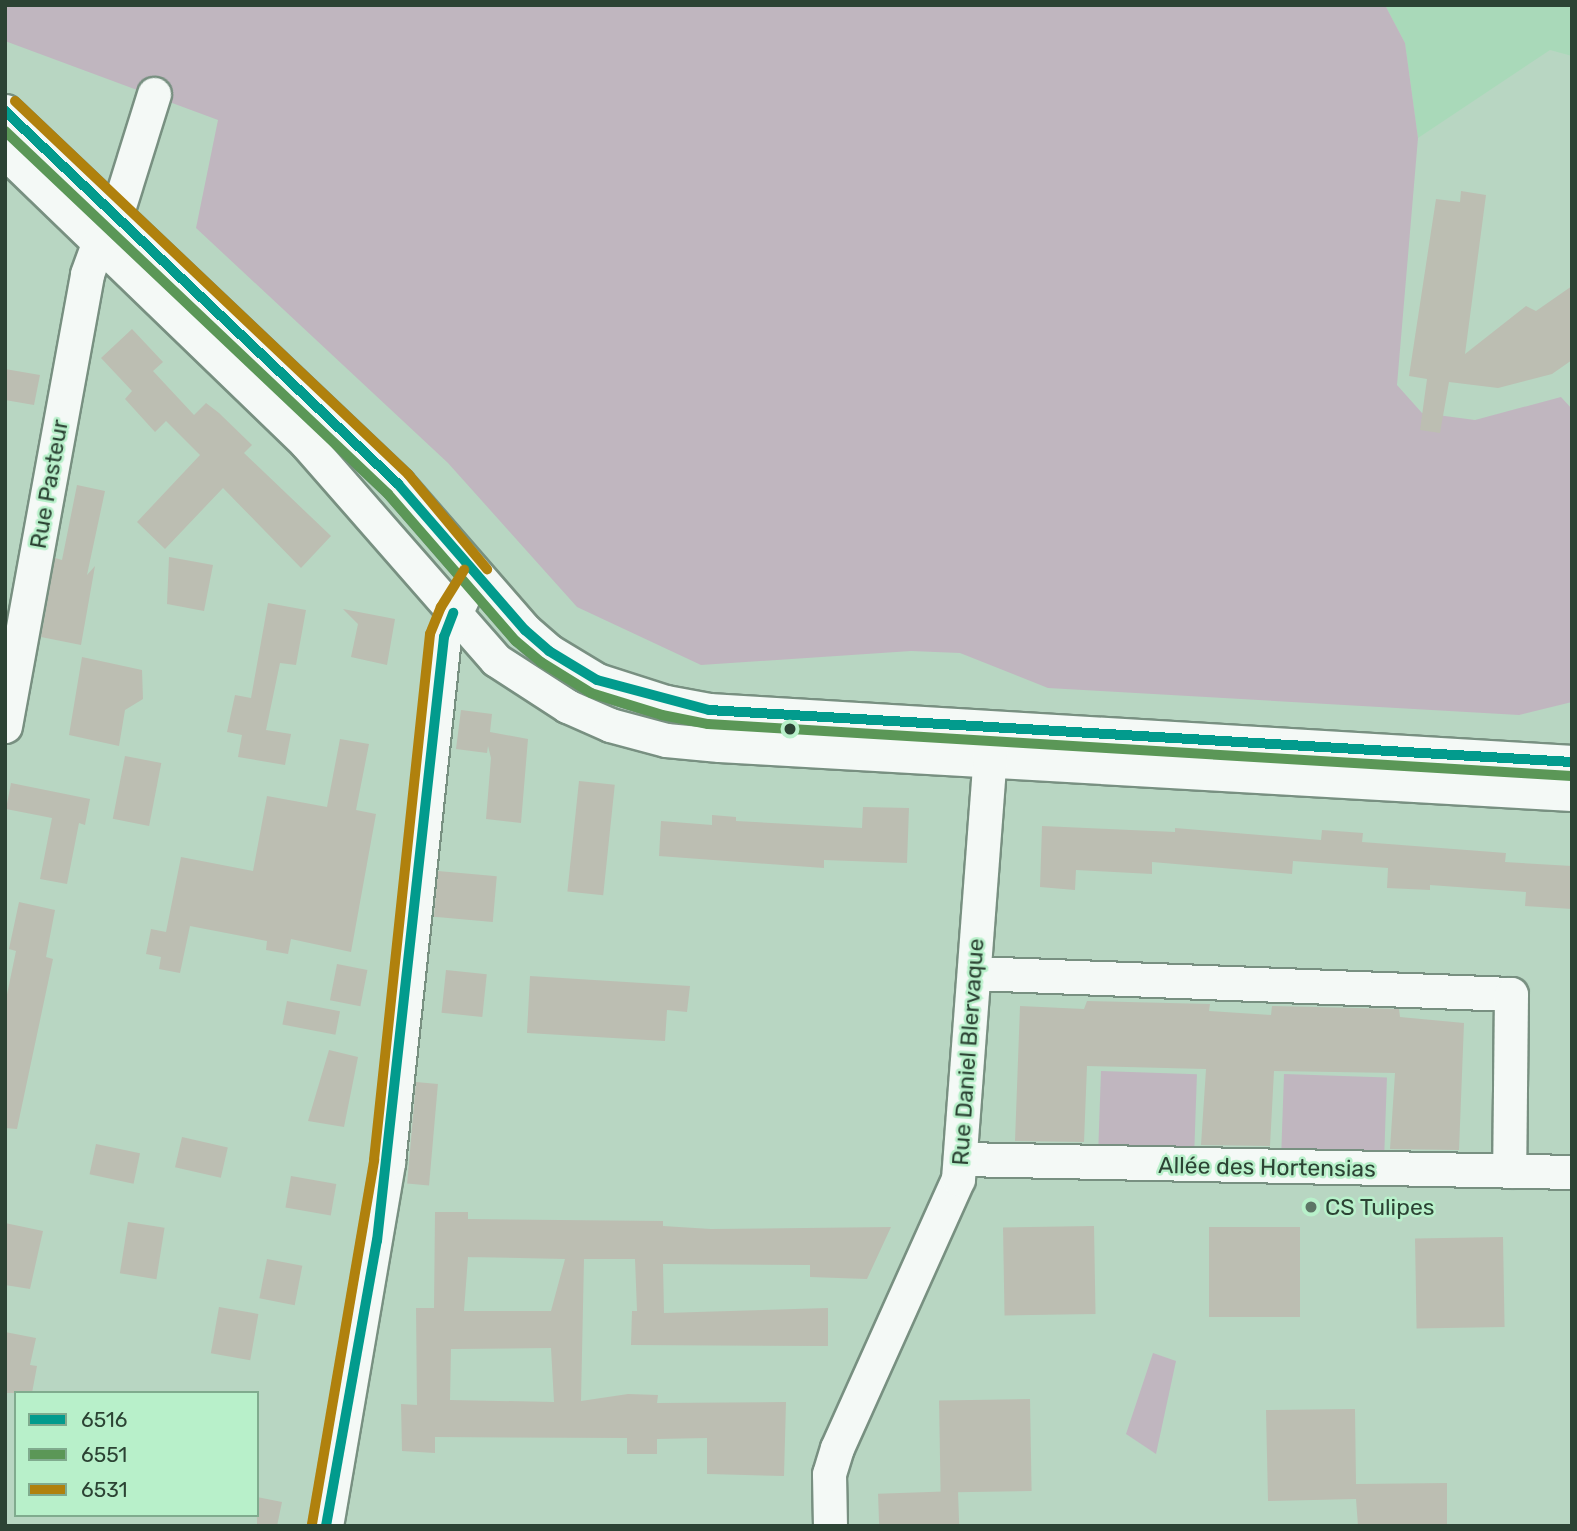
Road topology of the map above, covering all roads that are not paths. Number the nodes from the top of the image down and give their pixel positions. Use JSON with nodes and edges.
{"nodes":[{"id":1,"x":154,"y":94,"type":"dead end"},
{"id":2,"x":5,"y":111,"type":"edge"},
{"id":3,"x":5,"y":152,"type":"edge"},
{"id":4,"x":107,"y":231,"type":"junction"},
{"id":5,"x":476,"y":578,"type":"junction"},
{"id":6,"x":453,"y":613,"type":"junction"},
{"id":7,"x":5,"y":726,"type":"edge"},
{"id":8,"x":991,"y":727,"type":"junction"},
{"id":9,"x":989,"y":761,"type":"junction"},
{"id":10,"x":1572,"y":762,"type":"edge"},
{"id":11,"x":1572,"y":794,"type":"edge"},
{"id":12,"x":974,"y":973,"type":"junction"},
{"id":13,"x":962,"y":1159,"type":"junction"},
{"id":14,"x":1509,"y":1171,"type":"junction"},
{"id":15,"x":1572,"y":1172,"type":"edge"},
{"id":16,"x":326,"y":1526,"type":"edge"},
{"id":17,"x":830,"y":1526,"type":"edge"}],
"edges":[{"from":1,"to":4,"type":"street","name":"Rue Pasteur"},
{"from":2,"to":4,"type":"street"},
{"from":3,"to":4,"type":"street"},
{"from":4,"to":5,"type":"street"},
{"from":4,"to":6,"type":"street"},
{"from":4,"to":7,"type":"street","name":"Rue Pasteur"},
{"from":5,"to":6,"type":"street"},
{"from":5,"to":8,"type":"street"},
{"from":6,"to":9,"type":"street"},
{"from":6,"to":16,"type":"street"},
{"from":8,"to":9,"type":"street","name":"Rue Daniel Blervaque"},
{"from":8,"to":10,"type":"street"},
{"from":9,"to":11,"type":"street"},
{"from":9,"to":12,"type":"street","name":"Rue Daniel Blervaque"},
{"from":12,"to":13,"type":"street","name":"Rue Daniel Blervaque"},
{"from":12,"to":14,"type":"street"},
{"from":13,"to":14,"type":"street","name":"Allée des Hortensias"},
{"from":13,"to":17,"type":"street","name":"Rue Daniel Blervaque"},
{"from":14,"to":15,"type":"street","name":"Allée des Hortensias"}]}
